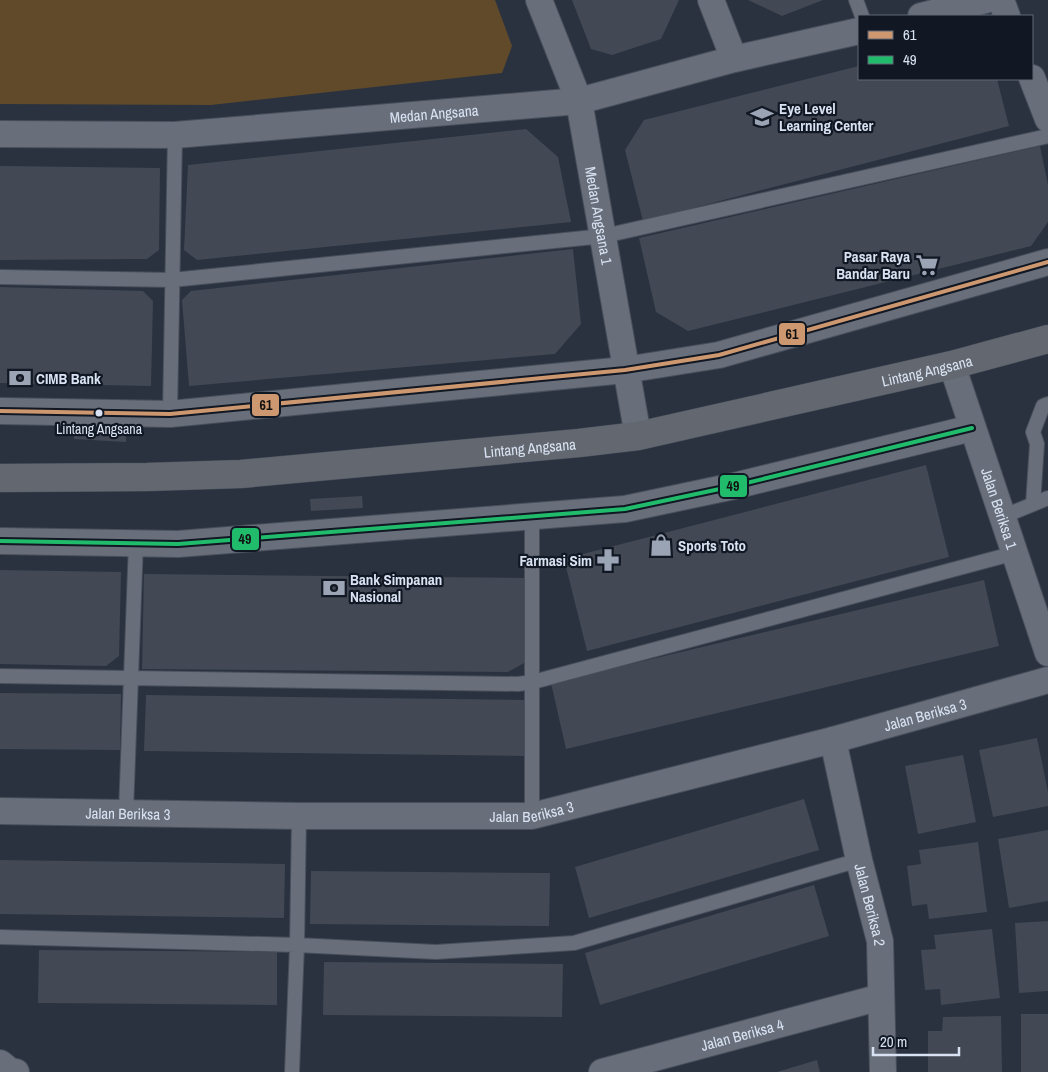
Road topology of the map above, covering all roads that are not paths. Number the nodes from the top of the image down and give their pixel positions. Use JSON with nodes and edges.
{"nodes":[{"id":1,"x":539,"y":0,"type":"edge"},
{"id":2,"x":711,"y":0,"type":"edge"},
{"id":3,"x":856,"y":0,"type":"edge"},
{"id":4,"x":986,"y":0,"type":"edge"},
{"id":5,"x":1001,"y":0,"type":"edge"},
{"id":6,"x":862,"y":15,"type":"edge"},
{"id":7,"x":924,"y":15,"type":"edge"},
{"id":8,"x":1007,"y":15,"type":"edge"},
{"id":9,"x":858,"y":31,"type":"edge"},
{"id":10,"x":734,"y":59,"type":"junction"},
{"id":11,"x":1033,"y":80,"type":"edge"},
{"id":12,"x":579,"y":101,"type":"junction"},
{"id":13,"x":1048,"y":119,"type":"edge"},
{"id":14,"x":0,"y":134,"type":"edge"},
{"id":15,"x":175,"y":135,"type":"junction"},
{"id":16,"x":1048,"y":136,"type":"edge"},
{"id":17,"x":604,"y":236,"type":"junction"},
{"id":18,"x":1048,"y":262,"type":"edge"},
{"id":19,"x":0,"y":277,"type":"edge"},
{"id":20,"x":172,"y":280,"type":"junction"},
{"id":21,"x":1048,"y":339,"type":"edge"},
{"id":22,"x":952,"y":365,"type":"junction"},
{"id":23,"x":626,"y":370,"type":"junction"},
{"id":24,"x":1048,"y":404,"type":"edge"},
{"id":25,"x":0,"y":411,"type":"edge"},
{"id":26,"x":170,"y":414,"type":"junction"},
{"id":27,"x":972,"y":428,"type":"junction"},
{"id":28,"x":638,"y":436,"type":"junction"},
{"id":29,"x":0,"y":478,"type":"edge"},
{"id":30,"x":1048,"y":498,"type":"edge"},
{"id":31,"x":1033,"y":504,"type":"junction"},
{"id":32,"x":532,"y":516,"type":"junction"},
{"id":33,"x":1002,"y":517,"type":"junction"},
{"id":34,"x":0,"y":541,"type":"edge"},
{"id":35,"x":136,"y":542,"type":"junction"},
{"id":36,"x":1016,"y":553,"type":"junction"},
{"id":37,"x":1048,"y":653,"type":"edge"},
{"id":38,"x":0,"y":676,"type":"edge"},
{"id":39,"x":130,"y":677,"type":"junction"},
{"id":40,"x":1048,"y":680,"type":"edge"},
{"id":41,"x":533,"y":682,"type":"junction"},
{"id":42,"x":833,"y":740,"type":"junction"},
{"id":43,"x":0,"y":811,"type":"edge"},
{"id":44,"x":126,"y":812,"type":"junction"},
{"id":45,"x":299,"y":816,"type":"junction"},
{"id":46,"x":532,"y":816,"type":"junction"},
{"id":47,"x":859,"y":860,"type":"junction"},
{"id":48,"x":0,"y":937,"type":"edge"},
{"id":49,"x":297,"y":945,"type":"junction"},
{"id":50,"x":881,"y":997,"type":"junction"},
{"id":51,"x":0,"y":1063,"type":"edge"},
{"id":52,"x":16,"y":1072,"type":"edge"},
{"id":53,"x":292,"y":1072,"type":"edge"},
{"id":54,"x":602,"y":1072,"type":"edge"},
{"id":55,"x":883,"y":1072,"type":"edge"}],
"edges":[{"from":1,"to":12,"type":"street","name":"Medan Angsana 1"},
{"from":2,"to":10,"type":"street"},
{"from":3,"to":6,"type":"lane"},
{"from":4,"to":7,"type":"street"},
{"from":5,"to":8,"type":"street"},
{"from":9,"to":10,"type":"street","name":"Medan Angsana"},
{"from":10,"to":12,"type":"street","name":"Medan Angsana"},
{"from":11,"to":13,"type":"street"},
{"from":12,"to":15,"type":"street","name":"Medan Angsana"},
{"from":12,"to":17,"type":"street","name":"Medan Angsana 1"},
{"from":14,"to":15,"type":"street","name":"Medan Angsana"},
{"from":15,"to":20,"type":"lane"},
{"from":16,"to":17,"type":"lane"},
{"from":17,"to":20,"type":"lane"},
{"from":17,"to":23,"type":"street","name":"Medan Angsana 1"},
{"from":18,"to":23,"type":"street"},
{"from":19,"to":20,"type":"lane"},
{"from":20,"to":26,"type":"lane"},
{"from":21,"to":22,"type":"main road","name":"Lintang Angsana"},
{"from":22,"to":27,"type":"street","name":"Jalan Beriksa 1"},
{"from":22,"to":28,"type":"main road","name":"Lintang Angsana"},
{"from":23,"to":26,"type":"street"},
{"from":23,"to":28,"type":"street","name":"Medan Angsana 1"},
{"from":24,"to":31,"type":"lane"},
{"from":25,"to":26,"type":"street"},
{"from":27,"to":32,"type":"street"},
{"from":27,"to":33,"type":"street","name":"Jalan Beriksa 1"},
{"from":28,"to":29,"type":"main road","name":"Lintang Angsana"},
{"from":30,"to":31,"type":"lane"},
{"from":31,"to":33,"type":"lane"},
{"from":32,"to":35,"type":"street"},
{"from":32,"to":41,"type":"lane"},
{"from":33,"to":36,"type":"street","name":"Jalan Beriksa 1"},
{"from":34,"to":35,"type":"street"},
{"from":35,"to":39,"type":"lane"},
{"from":36,"to":37,"type":"street","name":"Jalan Beriksa 1"},
{"from":36,"to":41,"type":"lane"},
{"from":38,"to":39,"type":"lane"},
{"from":39,"to":41,"type":"lane"},
{"from":39,"to":44,"type":"lane"},
{"from":40,"to":42,"type":"street","name":"Jalan Beriksa 3"},
{"from":41,"to":46,"type":"lane"},
{"from":42,"to":46,"type":"street","name":"Jalan Beriksa 3"},
{"from":42,"to":47,"type":"street","name":"Jalan Beriksa 2"},
{"from":43,"to":44,"type":"street","name":"Jalan Beriksa 3"},
{"from":44,"to":45,"type":"street","name":"Jalan Beriksa 3"},
{"from":45,"to":46,"type":"street","name":"Jalan Beriksa 3"},
{"from":45,"to":49,"type":"lane"},
{"from":47,"to":49,"type":"lane"},
{"from":47,"to":50,"type":"street","name":"Jalan Beriksa 2"},
{"from":48,"to":49,"type":"lane"},
{"from":49,"to":53,"type":"lane"},
{"from":50,"to":54,"type":"street","name":"Jalan Beriksa 4"},
{"from":50,"to":55,"type":"street","name":"Jalan Beriksa 2"},
{"from":51,"to":52,"type":"street"}]}
